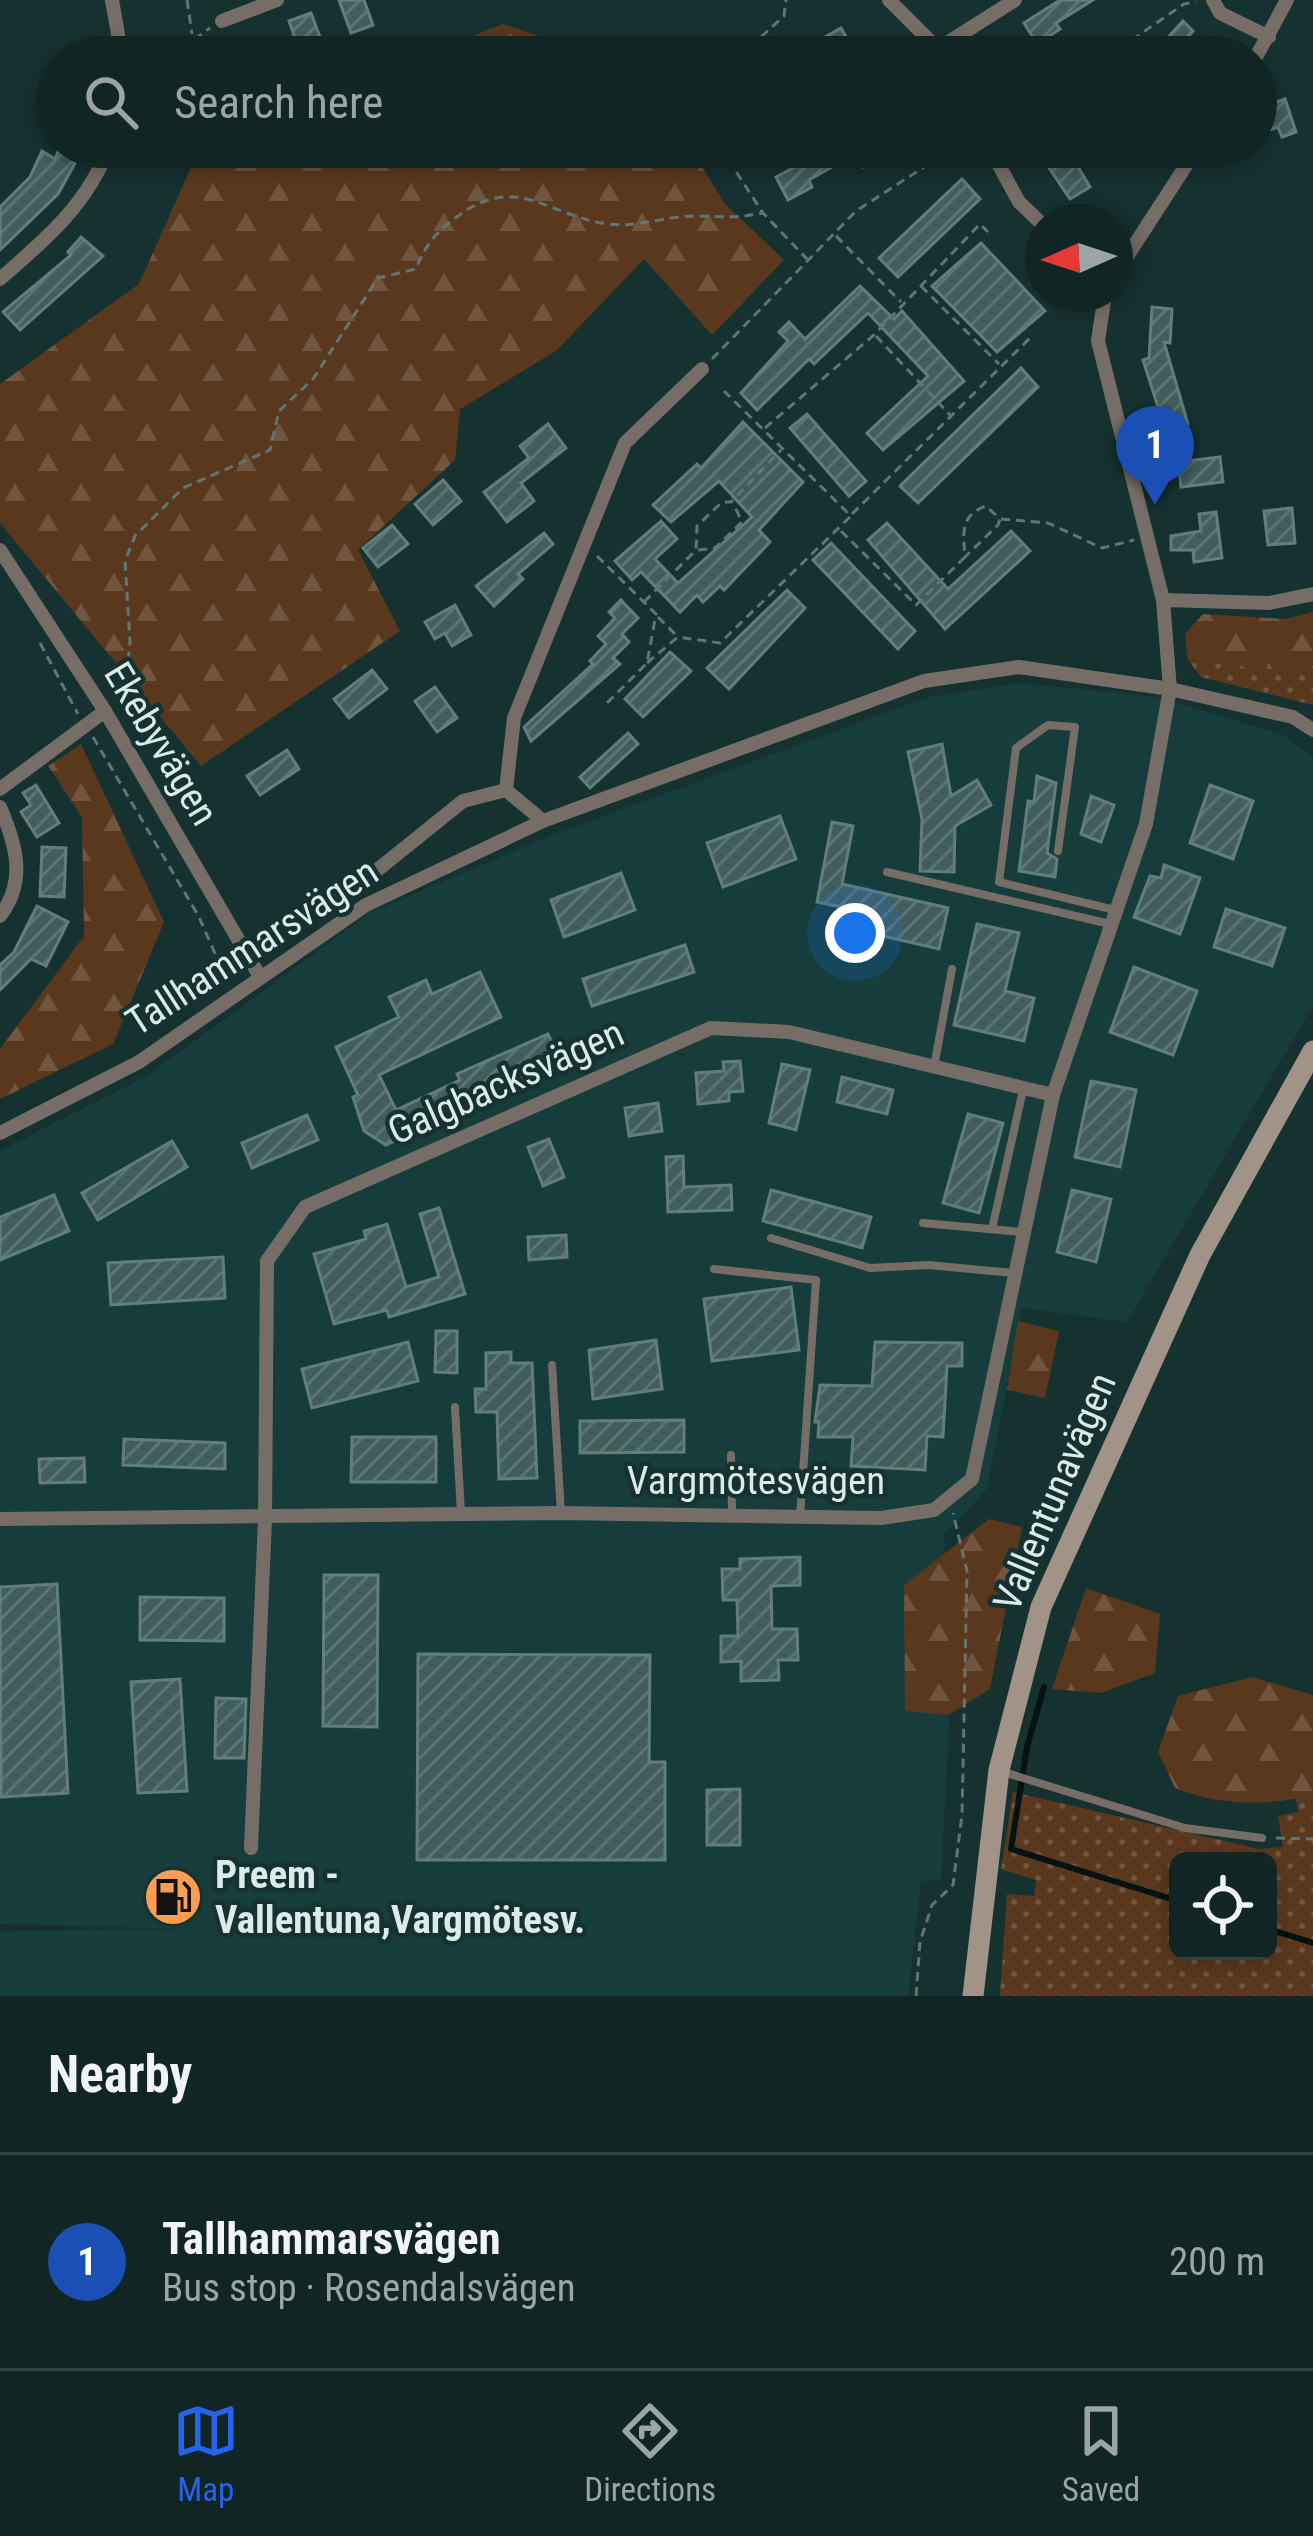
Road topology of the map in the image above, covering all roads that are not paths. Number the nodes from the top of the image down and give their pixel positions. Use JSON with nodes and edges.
{"nodes":[{"id":1,"x":112,"y":0,"type":"edge"},
{"id":2,"x":277,"y":0,"type":"edge"},
{"id":3,"x":889,"y":0,"type":"edge"},
{"id":4,"x":1016,"y":0,"type":"edge"},
{"id":5,"x":1213,"y":0,"type":"edge"},
{"id":6,"x":1287,"y":0,"type":"edge"},
{"id":7,"x":222,"y":21,"type":"road end"},
{"id":8,"x":118,"y":36,"type":"edge"},
{"id":9,"x":920,"y":36,"type":"edge"},
{"id":10,"x":963,"y":36,"type":"edge"},
{"id":11,"x":1267,"y":36,"type":"edge"},
{"id":12,"x":1269,"y":36,"type":"edge"},
{"id":13,"x":101,"y":168,"type":"edge"},
{"id":14,"x":1000,"y":168,"type":"edge"},
{"id":15,"x":1184,"y":168,"type":"edge"},
{"id":16,"x":1025,"y":208,"type":"edge"},
{"id":17,"x":1133,"y":247,"type":"edge"},
{"id":18,"x":0,"y":279,"type":"edge"},
{"id":19,"x":1099,"y":312,"type":"edge"},
{"id":20,"x":702,"y":369,"type":"road end"},
{"id":21,"x":0,"y":550,"type":"edge"},
{"id":22,"x":1313,"y":594,"type":"edge"},
{"id":23,"x":1163,"y":600,"type":"junction"},
{"id":24,"x":1170,"y":689,"type":"junction"},
{"id":25,"x":105,"y":711,"type":"junction"},
{"id":26,"x":1313,"y":730,"type":"edge"},
{"id":27,"x":0,"y":789,"type":"edge"},
{"id":28,"x":506,"y":790,"type":"junction"},
{"id":29,"x":0,"y":807,"type":"edge"},
{"id":30,"x":543,"y":821,"type":"junction"},
{"id":31,"x":1058,"y":851,"type":"dead end"},
{"id":32,"x":886,"y":872,"type":"dead end"},
{"id":33,"x":350,"y":892,"type":"dead end"},
{"id":34,"x":0,"y":916,"type":"edge"},
{"id":35,"x":1113,"y":917,"type":"junction"},
{"id":36,"x":952,"y":969,"type":"dead end"},
{"id":37,"x":259,"y":975,"type":"junction"},
{"id":38,"x":1313,"y":1051,"type":"edge"},
{"id":39,"x":934,"y":1067,"type":"junction"},
{"id":40,"x":1024,"y":1088,"type":"junction"},
{"id":41,"x":1053,"y":1095,"type":"junction"},
{"id":42,"x":0,"y":1133,"type":"edge"},
{"id":43,"x":922,"y":1223,"type":"dead end"},
{"id":44,"x":992,"y":1229,"type":"junction"},
{"id":45,"x":1022,"y":1232,"type":"junction"},
{"id":46,"x":771,"y":1238,"type":"dead end"},
{"id":47,"x":714,"y":1268,"type":"dead end"},
{"id":48,"x":1013,"y":1273,"type":"junction"},
{"id":49,"x":552,"y":1365,"type":"dead end"},
{"id":50,"x":454,"y":1407,"type":"dead end"},
{"id":51,"x":731,"y":1455,"type":"dead end"},
{"id":52,"x":561,"y":1513,"type":"junction"},
{"id":53,"x":461,"y":1515,"type":"junction"},
{"id":54,"x":732,"y":1516,"type":"junction"},
{"id":55,"x":800,"y":1517,"type":"junction"},
{"id":56,"x":0,"y":1519,"type":"edge"},
{"id":57,"x":266,"y":1520,"type":"junction"},
{"id":58,"x":999,"y":1770,"type":"junction"},
{"id":59,"x":1262,"y":1838,"type":"road end"},
{"id":60,"x":251,"y":1848,"type":"dead end"},
{"id":61,"x":973,"y":1996,"type":"edge"}],
"edges":[{"from":1,"to":8,"type":"street"},
{"from":2,"to":7,"type":"street"},
{"from":3,"to":9,"type":"street"},
{"from":4,"to":10,"type":"street"},
{"from":5,"to":11,"type":"street"},
{"from":6,"to":12,"type":"street"},
{"from":13,"to":18,"type":"street"},
{"from":14,"to":16,"type":"street"},
{"from":15,"to":17,"type":"street"},
{"from":19,"to":23,"type":"street"},
{"from":20,"to":28,"type":"street"},
{"from":21,"to":25,"type":"street","name":"Ekebyvägen"},
{"from":22,"to":23,"type":"street"},
{"from":23,"to":24,"type":"street"},
{"from":24,"to":26,"type":"street","name":"Tallhammarsvägen"},
{"from":24,"to":30,"type":"street","name":"Tallhammarsvägen"},
{"from":24,"to":35,"type":"street"},
{"from":25,"to":27,"type":"street"},
{"from":25,"to":37,"type":"street","name":"Ekebyvägen"},
{"from":28,"to":30,"type":"street"},
{"from":28,"to":33,"type":"street"},
{"from":29,"to":34,"type":"street"},
{"from":30,"to":37,"type":"street","name":"Tallhammarsvägen"},
{"from":31,"to":35,"type":"lane"},
{"from":32,"to":35,"type":"lane"},
{"from":35,"to":41,"type":"street"},
{"from":36,"to":39,"type":"lane"},
{"from":37,"to":42,"type":"street","name":"Tallhammarsvägen"},
{"from":38,"to":58,"type":"main road","name":"Vallentunavägen"},
{"from":39,"to":40,"type":"street","name":"Galgbacksvägen"},
{"from":39,"to":57,"type":"street","name":"Galgbacksvägen"},
{"from":40,"to":41,"type":"street","name":"Galgbacksvägen"},
{"from":40,"to":44,"type":"lane"},
{"from":41,"to":45,"type":"street"},
{"from":43,"to":44,"type":"lane"},
{"from":44,"to":45,"type":"lane"},
{"from":45,"to":48,"type":"street"},
{"from":46,"to":48,"type":"lane"},
{"from":47,"to":55,"type":"lane"},
{"from":48,"to":55,"type":"street","name":"Vargmötesvägen"},
{"from":49,"to":52,"type":"lane"},
{"from":50,"to":53,"type":"lane"},
{"from":51,"to":54,"type":"lane"},
{"from":52,"to":53,"type":"street","name":"Vargmötesvägen"},
{"from":52,"to":54,"type":"street","name":"Vargmötesvägen"},
{"from":53,"to":57,"type":"street","name":"Vargmötesvägen"},
{"from":54,"to":55,"type":"street","name":"Vargmötesvägen"},
{"from":56,"to":57,"type":"street","name":"Vargmötesvägen"},
{"from":57,"to":60,"type":"street","name":"Galgbacksvägen"},
{"from":58,"to":59,"type":"lane"},
{"from":58,"to":61,"type":"main road","name":"Vallentunavägen"}]}
